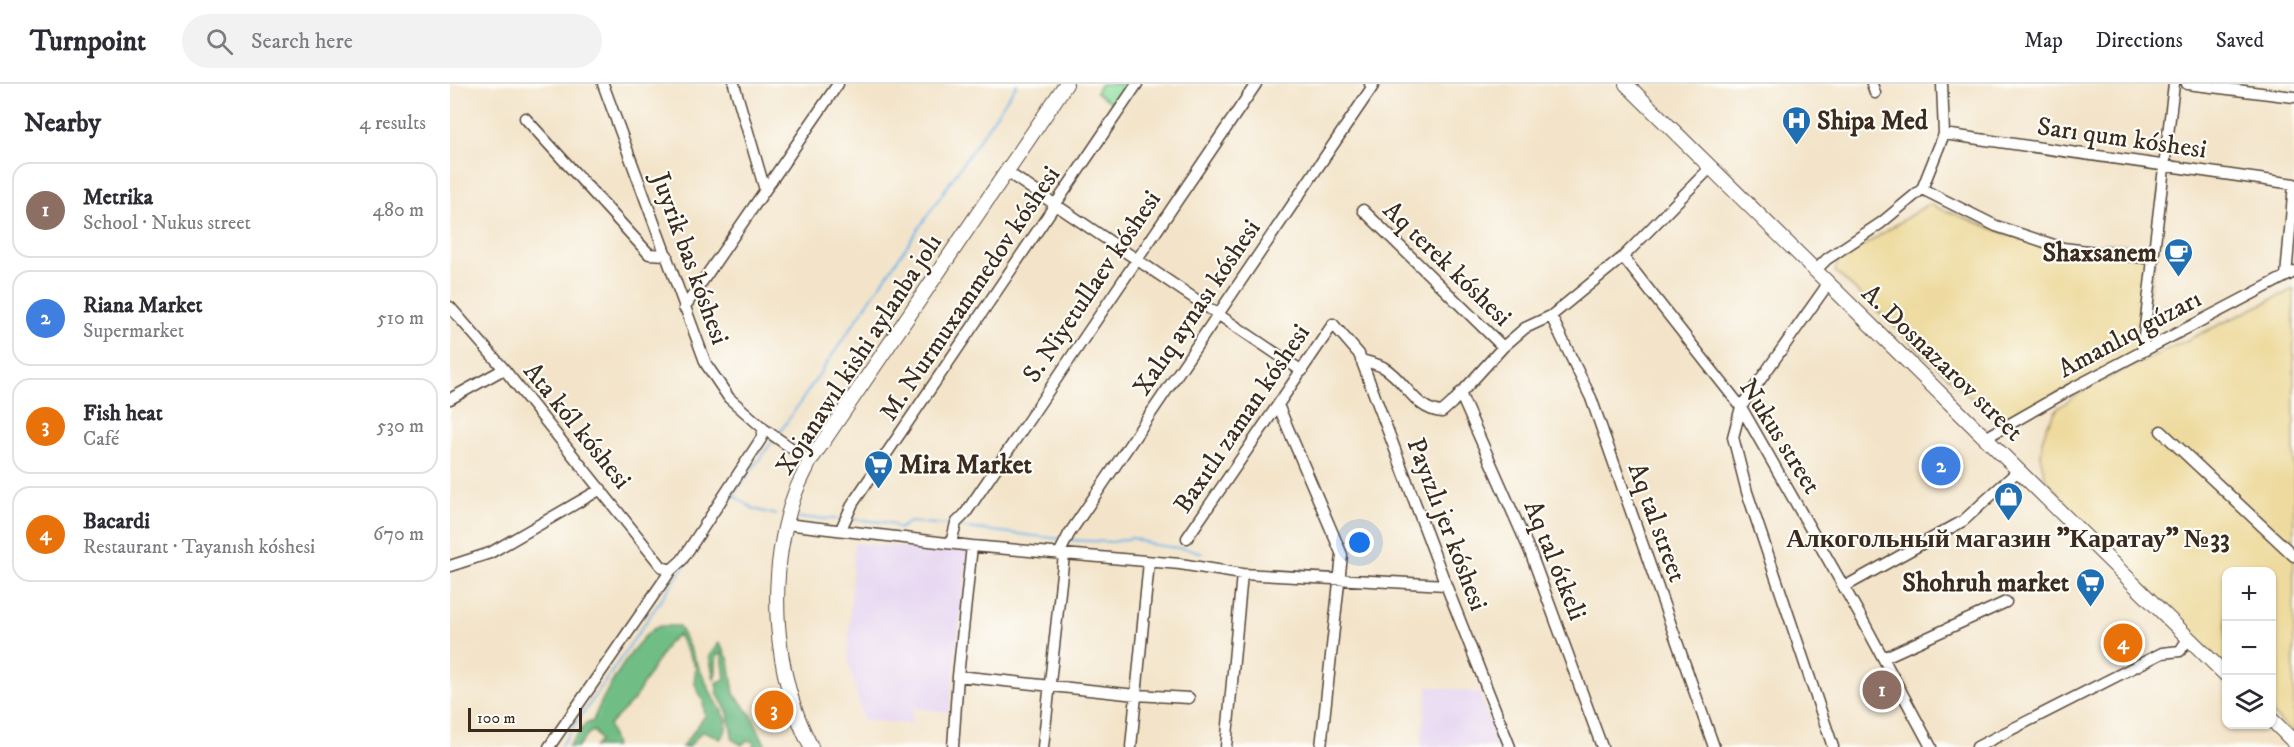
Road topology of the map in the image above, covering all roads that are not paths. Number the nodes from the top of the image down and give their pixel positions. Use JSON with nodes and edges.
{"nodes":[{"id":1,"x":603,"y":84,"type":"edge"},
{"id":2,"x":734,"y":84,"type":"edge"},
{"id":3,"x":838,"y":84,"type":"edge"},
{"id":4,"x":1066,"y":84,"type":"edge"},
{"id":5,"x":1137,"y":84,"type":"edge"},
{"id":6,"x":1256,"y":84,"type":"edge"},
{"id":7,"x":1626,"y":84,"type":"edge"},
{"id":8,"x":1942,"y":84,"type":"edge"},
{"id":9,"x":2174,"y":84,"type":"edge"},
{"id":10,"x":2187,"y":84,"type":"edge"},
{"id":11,"x":1371,"y":85,"type":"edge"},
{"id":12,"x":2294,"y":98,"type":"edge"},
{"id":13,"x":525,"y":118,"type":"dead end"},
{"id":14,"x":1944,"y":134,"type":"junction"},
{"id":15,"x":2163,"y":166,"type":"junction"},
{"id":16,"x":1710,"y":168,"type":"junction"},
{"id":17,"x":1007,"y":172,"type":"junction"},
{"id":18,"x":2294,"y":184,"type":"edge"},
{"id":19,"x":1922,"y":189,"type":"junction"},
{"id":20,"x":765,"y":190,"type":"junction"},
{"id":21,"x":1056,"y":204,"type":"junction"},
{"id":22,"x":1363,"y":210,"type":"dead end"},
{"id":23,"x":667,"y":255,"type":"junction"},
{"id":24,"x":1623,"y":257,"type":"junction"},
{"id":25,"x":1136,"y":259,"type":"junction"},
{"id":26,"x":2154,"y":259,"type":"junction"},
{"id":27,"x":1815,"y":271,"type":"junction"},
{"id":28,"x":2290,"y":274,"type":"edge"},
{"id":29,"x":1828,"y":284,"type":"junction"},
{"id":30,"x":450,"y":306,"type":"edge"},
{"id":31,"x":684,"y":308,"type":"junction"},
{"id":32,"x":1219,"y":314,"type":"junction"},
{"id":33,"x":1551,"y":316,"type":"junction"},
{"id":34,"x":1333,"y":324,"type":"joint"},
{"id":35,"x":1503,"y":347,"type":"junction"},
{"id":36,"x":2142,"y":352,"type":"junction"},
{"id":37,"x":1361,"y":360,"type":"junction"},
{"id":38,"x":504,"y":369,"type":"junction"},
{"id":39,"x":1302,"y":370,"type":"junction"},
{"id":40,"x":1460,"y":393,"type":"junction"},
{"id":41,"x":450,"y":399,"type":"edge"},
{"id":42,"x":1278,"y":405,"type":"junction"},
{"id":43,"x":1741,"y":407,"type":"junction"},
{"id":44,"x":764,"y":429,"type":"junction"},
{"id":45,"x":2161,"y":431,"type":"dead end"},
{"id":46,"x":1987,"y":437,"type":"junction"},
{"id":47,"x":810,"y":461,"type":"junction"},
{"id":48,"x":2019,"y":470,"type":"junction"},
{"id":49,"x":601,"y":489,"type":"junction"},
{"id":50,"x":786,"y":524,"type":"junction"},
{"id":51,"x":841,"y":529,"type":"junction"},
{"id":52,"x":1187,"y":538,"type":"dead end"},
{"id":53,"x":951,"y":543,"type":"junction"},
{"id":54,"x":972,"y":546,"type":"junction"},
{"id":55,"x":1061,"y":555,"type":"junction"},
{"id":56,"x":2294,"y":556,"type":"edge"},
{"id":57,"x":1149,"y":562,"type":"junction"},
{"id":58,"x":450,"y":566,"type":"edge"},
{"id":59,"x":671,"y":570,"type":"junction"},
{"id":60,"x":1242,"y":574,"type":"junction"},
{"id":61,"x":1340,"y":579,"type":"junction"},
{"id":62,"x":1446,"y":585,"type":"junction"},
{"id":63,"x":1844,"y":587,"type":"junction"},
{"id":64,"x":2006,"y":602,"type":"dead end"},
{"id":65,"x":2189,"y":637,"type":"junction"},
{"id":66,"x":1883,"y":658,"type":"junction"},
{"id":67,"x":2222,"y":671,"type":"edge"},
{"id":68,"x":958,"y":676,"type":"junction"},
{"id":69,"x":1049,"y":686,"type":"junction"},
{"id":70,"x":1136,"y":695,"type":"junction"},
{"id":71,"x":1189,"y":698,"type":"dead end"},
{"id":72,"x":2276,"y":725,"type":"edge"},
{"id":73,"x":2294,"y":742,"type":"edge"},
{"id":74,"x":549,"y":747,"type":"edge"},
{"id":75,"x":811,"y":747,"type":"edge"},
{"id":76,"x":953,"y":747,"type":"edge"},
{"id":77,"x":1043,"y":747,"type":"edge"},
{"id":78,"x":1131,"y":747,"type":"edge"},
{"id":79,"x":1226,"y":747,"type":"edge"},
{"id":80,"x":1321,"y":747,"type":"edge"},
{"id":81,"x":1510,"y":747,"type":"edge"},
{"id":82,"x":1602,"y":747,"type":"edge"},
{"id":83,"x":1714,"y":747,"type":"edge"},
{"id":84,"x":1833,"y":747,"type":"edge"},
{"id":85,"x":1931,"y":747,"type":"edge"},
{"id":86,"x":1977,"y":747,"type":"edge"}],
"edges":[{"from":1,"to":23,"type":"street","name":"Juyrik bas kóshesi"},
{"from":2,"to":20,"type":"street"},
{"from":3,"to":20,"type":"street"},
{"from":4,"to":17,"type":"main road","name":"Xojanawıl kishi aylanba jolı"},
{"from":5,"to":21,"type":"street","name":"M. Nurmuxammedov kóshesi"},
{"from":6,"to":25,"type":"street","name":"S. Niyetullaev kóshesi"},
{"from":7,"to":16,"type":"main road","name":"A. Dosnazarov street"},
{"from":8,"to":14,"type":"street"},
{"from":9,"to":15,"type":"street"},
{"from":10,"to":12,"type":"street"},
{"from":11,"to":32,"type":"street","name":"Xalıq aynası kóshesi"},
{"from":13,"to":23,"type":"street"},
{"from":14,"to":15,"type":"street","name":"Sarı qum kóshesi"},
{"from":14,"to":19,"type":"street"},
{"from":15,"to":18,"type":"street","name":"Sarı qum kóshesi"},
{"from":15,"to":26,"type":"street"},
{"from":16,"to":24,"type":"street"},
{"from":16,"to":27,"type":"main road","name":"A. Dosnazarov street"},
{"from":17,"to":21,"type":"street"},
{"from":17,"to":47,"type":"main road","name":"Xojanawıl kishi aylanba jolı"},
{"from":18,"to":28,"type":"street"},
{"from":19,"to":26,"type":"street"},
{"from":19,"to":27,"type":"street"},
{"from":20,"to":31,"type":"street"},
{"from":21,"to":25,"type":"street"},
{"from":21,"to":51,"type":"street","name":"M. Nurmuxammedov kóshesi"},
{"from":22,"to":35,"type":"street","name":"Aq terek kóshesi"},
{"from":23,"to":31,"type":"street","name":"Juyrik bas kóshesi"},
{"from":24,"to":33,"type":"street"},
{"from":24,"to":43,"type":"street","name":"Nukus street"},
{"from":25,"to":32,"type":"street"},
{"from":25,"to":53,"type":"street","name":"S. Niyetullaev kóshesi"},
{"from":26,"to":36,"type":"street"},
{"from":27,"to":29,"type":"main road","name":"A. Dosnazarov street"},
{"from":28,"to":36,"type":"street","name":"Amanlıq gúzarı"},
{"from":29,"to":43,"type":"street"},
{"from":29,"to":46,"type":"main road","name":"A. Dosnazarov street"},
{"from":30,"to":38,"type":"street","name":"Ata kól kóshesi"},
{"from":31,"to":44,"type":"street","name":"Juyrik bas kóshesi"},
{"from":32,"to":39,"type":"street"},
{"from":32,"to":55,"type":"street","name":"Xalıq aynası kóshesi"},
{"from":33,"to":35,"type":"street"},
{"from":33,"to":83,"type":"street","name":"Aq tal street"},
{"from":34,"to":37,"type":"street","name":"Payızlı jer kóshesi"},
{"from":34,"to":39,"type":"street","name":"Baxıtlı zaman kóshesi"},
{"from":35,"to":40,"type":"street"},
{"from":36,"to":46,"type":"street","name":"Amanlıq gúzarı"},
{"from":37,"to":40,"type":"street"},
{"from":37,"to":62,"type":"street","name":"Payızlı jer kóshesi"},
{"from":38,"to":41,"type":"street"},
{"from":38,"to":49,"type":"street","name":"Ata kól kóshesi"},
{"from":39,"to":42,"type":"street","name":"Baxıtlı zaman kóshesi"},
{"from":40,"to":82,"type":"street","name":"Aq tal ótkeli"},
{"from":42,"to":52,"type":"street","name":"Baxıtlı zaman kóshesi"},
{"from":42,"to":61,"type":"street"},
{"from":43,"to":63,"type":"street","name":"Nukus street"},
{"from":43,"to":84,"type":"street"},
{"from":44,"to":47,"type":"street","name":"Juyrik bas kóshesi"},
{"from":44,"to":59,"type":"street"},
{"from":45,"to":56,"type":"street"},
{"from":46,"to":48,"type":"main road","name":"A. Dosnazarov street"},
{"from":47,"to":50,"type":"main road","name":"Xojanawıl kishi aylanba jolı"},
{"from":48,"to":63,"type":"street"},
{"from":48,"to":65,"type":"main road","name":"A. Dosnazarov street"},
{"from":49,"to":58,"type":"street"},
{"from":49,"to":59,"type":"street","name":"Ata kól kóshesi"},
{"from":50,"to":51,"type":"street"},
{"from":50,"to":75,"type":"main road","name":"Xojanawıl kishi aylanba jolı"},
{"from":51,"to":53,"type":"street"},
{"from":53,"to":54,"type":"street"},
{"from":54,"to":55,"type":"street"},
{"from":54,"to":68,"type":"street"},
{"from":55,"to":57,"type":"street"},
{"from":55,"to":69,"type":"street","name":"Xalıq aynası kóshesi"},
{"from":57,"to":60,"type":"street"},
{"from":57,"to":70,"type":"street"},
{"from":59,"to":74,"type":"street"},
{"from":60,"to":61,"type":"street"},
{"from":60,"to":79,"type":"street"},
{"from":61,"to":62,"type":"street"},
{"from":61,"to":80,"type":"street"},
{"from":62,"to":81,"type":"street","name":"Payızlı jer kóshesi"},
{"from":63,"to":66,"type":"street","name":"Nukus street"},
{"from":64,"to":66,"type":"street"},
{"from":65,"to":67,"type":"main road","name":"A. Dosnazarov street"},
{"from":65,"to":86,"type":"street"},
{"from":66,"to":85,"type":"street","name":"Nukus street"},
{"from":68,"to":69,"type":"street"},
{"from":68,"to":76,"type":"street"},
{"from":69,"to":70,"type":"street"},
{"from":69,"to":77,"type":"street","name":"Xalıq aynası kóshesi"},
{"from":70,"to":71,"type":"street"},
{"from":70,"to":78,"type":"street"},
{"from":72,"to":73,"type":"main road"}]}
